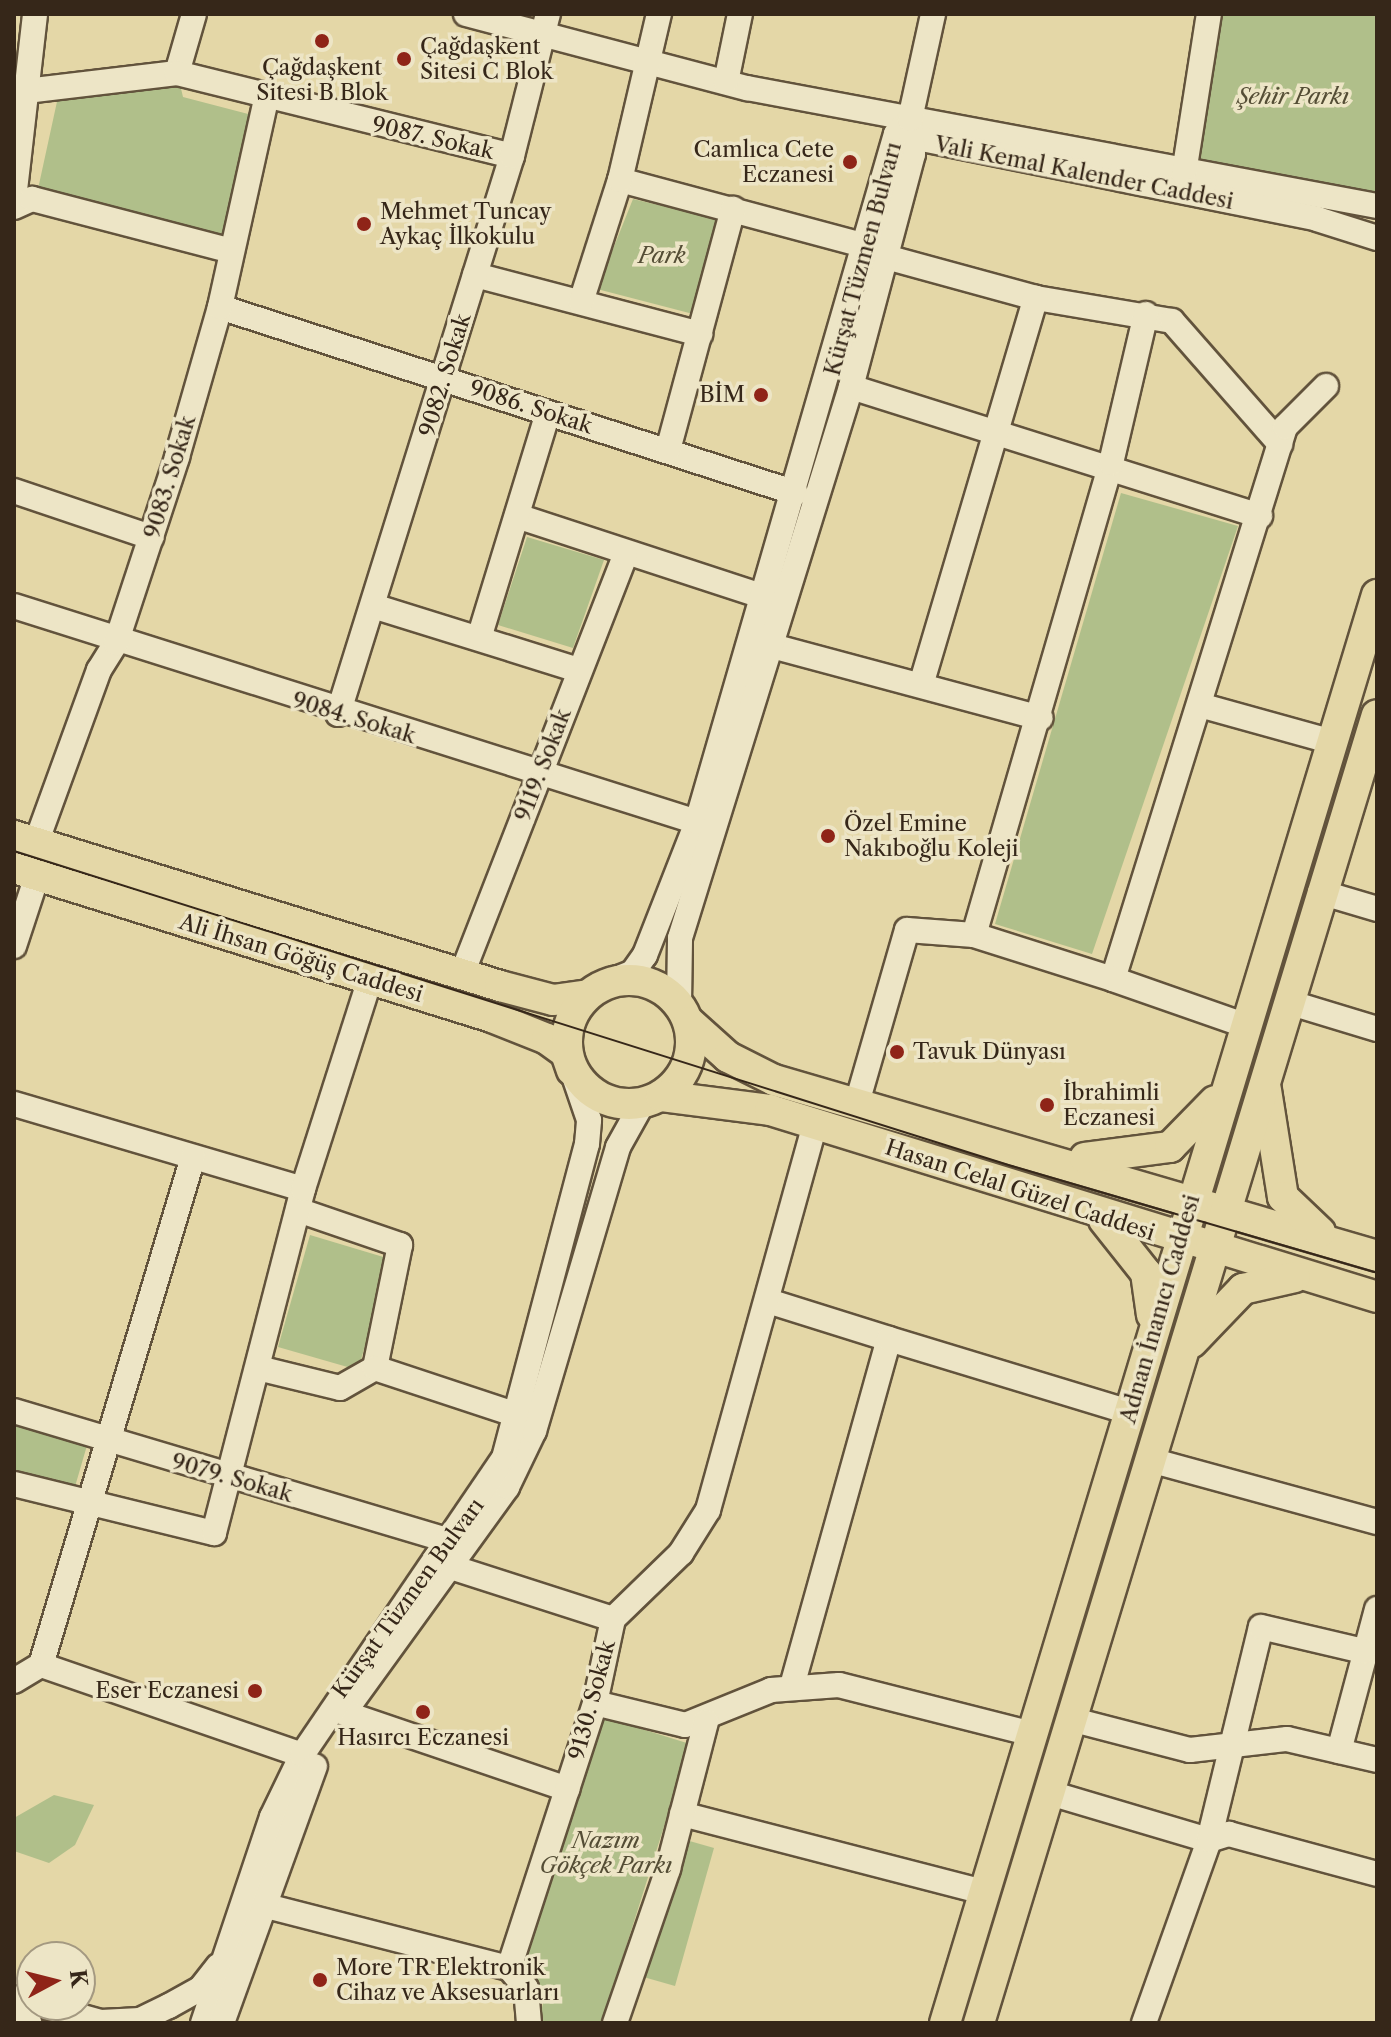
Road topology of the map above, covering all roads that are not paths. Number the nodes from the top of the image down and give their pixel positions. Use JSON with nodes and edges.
{"nodes":[{"id":1,"x":35,"y":14,"type":"edge"},
{"id":2,"x":194,"y":14,"type":"edge"},
{"id":3,"x":466,"y":14,"type":"edge"},
{"id":4,"x":659,"y":14,"type":"edge"},
{"id":5,"x":740,"y":14,"type":"edge"},
{"id":6,"x":933,"y":14,"type":"edge"},
{"id":7,"x":1209,"y":14,"type":"edge"},
{"id":8,"x":546,"y":24,"type":"edge"},
{"id":9,"x":650,"y":63,"type":"junction"},
{"id":10,"x":177,"y":73,"type":"junction"},
{"id":11,"x":736,"y":85,"type":"junction"},
{"id":12,"x":26,"y":91,"type":"junction"},
{"id":13,"x":266,"y":99,"type":"junction"},
{"id":14,"x":907,"y":131,"type":"junction"},
{"id":15,"x":512,"y":156,"type":"junction"},
{"id":16,"x":1184,"y":173,"type":"junction"},
{"id":17,"x":620,"y":180,"type":"junction"},
{"id":18,"x":14,"y":199,"type":"edge"},
{"id":19,"x":1377,"y":206,"type":"edge"},
{"id":20,"x":14,"y":207,"type":"edge"},
{"id":21,"x":733,"y":209,"type":"junction"},
{"id":22,"x":1377,"y":238,"type":"edge"},
{"id":23,"x":228,"y":250,"type":"junction"},
{"id":24,"x":876,"y":252,"type":"junction"},
{"id":25,"x":475,"y":275,"type":"junction"},
{"id":26,"x":1036,"y":298,"type":"junction"},
{"id":27,"x":581,"y":302,"type":"junction"},
{"id":28,"x":220,"y":307,"type":"junction"},
{"id":29,"x":1146,"y":314,"type":"junction"},
{"id":30,"x":700,"y":334,"type":"junction"},
{"id":31,"x":444,"y":378,"type":"junction"},
{"id":32,"x":1326,"y":386,"type":"dead end"},
{"id":33,"x":851,"y":387,"type":"junction"},
{"id":34,"x":548,"y":413,"type":"junction"},
{"id":35,"x":998,"y":431,"type":"junction"},
{"id":36,"x":1280,"y":444,"type":"junction"},
{"id":37,"x":668,"y":450,"type":"junction"},
{"id":38,"x":1111,"y":463,"type":"junction"},
{"id":39,"x":14,"y":491,"type":"edge"},
{"id":40,"x":796,"y":493,"type":"junction"},
{"id":41,"x":517,"y":516,"type":"junction"},
{"id":42,"x":1260,"y":516,"type":"junction"},
{"id":43,"x":151,"y":537,"type":"junction"},
{"id":44,"x":625,"y":556,"type":"junction"},
{"id":45,"x":1377,"y":595,"type":"edge"},
{"id":46,"x":765,"y":597,"type":"junction"},
{"id":47,"x":14,"y":606,"type":"edge"},
{"id":48,"x":373,"y":606,"type":"junction"},
{"id":49,"x":480,"y":635,"type":"junction"},
{"id":50,"x":116,"y":643,"type":"junction"},
{"id":51,"x":772,"y":646,"type":"junction"},
{"id":52,"x":578,"y":670,"type":"junction"},
{"id":53,"x":921,"y":685,"type":"junction"},
{"id":54,"x":1203,"y":706,"type":"junction"},
{"id":55,"x":338,"y":714,"type":"junction"},
{"id":56,"x":1377,"y":715,"type":"edge"},
{"id":57,"x":1040,"y":718,"type":"junction"},
{"id":58,"x":1333,"y":742,"type":"junction"},
{"id":59,"x":541,"y":774,"type":"junction"},
{"id":60,"x":697,"y":822,"type":"junction"},
{"id":61,"x":25,"y":839,"type":"edge"},
{"id":62,"x":26,"y":872,"type":"edge"},
{"id":63,"x":1320,"y":892,"type":"junction"},
{"id":64,"x":1377,"y":909,"type":"edge"},
{"id":65,"x":974,"y":935,"type":"junction"},
{"id":66,"x":14,"y":946,"type":"edge"},
{"id":67,"x":462,"y":974,"type":"junction"},
{"id":68,"x":370,"y":979,"type":"junction"},
{"id":69,"x":1113,"y":979,"type":"junction"},
{"id":70,"x":596,"y":989,"type":"junction"},
{"id":71,"x":1288,"y":1002,"type":"junction"},
{"id":72,"x":684,"y":1013,"type":"junction"},
{"id":73,"x":1247,"y":1026,"type":"junction"},
{"id":74,"x":1377,"y":1029,"type":"edge"},
{"id":75,"x":572,"y":1070,"type":"junction"},
{"id":76,"x":1265,"y":1072,"type":"junction"},
{"id":77,"x":1231,"y":1075,"type":"junction"},
{"id":78,"x":652,"y":1100,"type":"junction"},
{"id":79,"x":857,"y":1103,"type":"junction"},
{"id":80,"x":14,"y":1104,"type":"edge"},
{"id":81,"x":815,"y":1124,"type":"junction"},
{"id":82,"x":193,"y":1157,"type":"junction"},
{"id":83,"x":1059,"y":1159,"type":"junction"},
{"id":84,"x":1191,"y":1197,"type":"junction"},
{"id":85,"x":301,"y":1200,"type":"junction"},
{"id":86,"x":1224,"y":1206,"type":"junction"},
{"id":87,"x":1089,"y":1209,"type":"junction"},
{"id":88,"x":1178,"y":1241,"type":"junction"},
{"id":89,"x":1334,"y":1244,"type":"junction"},
{"id":90,"x":1210,"y":1251,"type":"junction"},
{"id":91,"x":1377,"y":1256,"type":"edge"},
{"id":92,"x":1307,"y":1276,"type":"junction"},
{"id":93,"x":1377,"y":1297,"type":"edge"},
{"id":94,"x":768,"y":1301,"type":"junction"},
{"id":95,"x":889,"y":1339,"type":"junction"},
{"id":96,"x":1151,"y":1343,"type":"junction"},
{"id":97,"x":1184,"y":1353,"type":"junction"},
{"id":98,"x":258,"y":1368,"type":"junction"},
{"id":99,"x":375,"y":1368,"type":"junction"},
{"id":100,"x":14,"y":1411,"type":"edge"},
{"id":101,"x":1130,"y":1412,"type":"junction"},
{"id":102,"x":517,"y":1415,"type":"junction"},
{"id":103,"x":110,"y":1442,"type":"junction"},
{"id":104,"x":1154,"y":1461,"type":"junction"},
{"id":105,"x":230,"y":1479,"type":"junction"},
{"id":106,"x":14,"y":1484,"type":"edge"},
{"id":107,"x":92,"y":1506,"type":"junction"},
{"id":108,"x":1377,"y":1522,"type":"edge"},
{"id":109,"x":451,"y":1541,"type":"junction"},
{"id":110,"x":451,"y":1567,"type":"junction"},
{"id":111,"x":1377,"y":1609,"type":"edge"},
{"id":112,"x":613,"y":1619,"type":"junction"},
{"id":113,"x":1363,"y":1651,"type":"junction"},
{"id":114,"x":41,"y":1665,"type":"junction"},
{"id":115,"x":14,"y":1681,"type":"edge"},
{"id":116,"x":792,"y":1686,"type":"junction"},
{"id":117,"x":595,"y":1703,"type":"junction"},
{"id":118,"x":344,"y":1713,"type":"junction"},
{"id":119,"x":1070,"y":1719,"type":"junction"},
{"id":120,"x":706,"y":1722,"type":"junction"},
{"id":121,"x":1032,"y":1734,"type":"junction"},
{"id":122,"x":1232,"y":1746,"type":"junction"},
{"id":123,"x":1339,"y":1751,"type":"junction"},
{"id":124,"x":302,"y":1755,"type":"junction"},
{"id":125,"x":1377,"y":1760,"type":"edge"},
{"id":126,"x":567,"y":1789,"type":"junction"},
{"id":127,"x":1050,"y":1793,"type":"junction"},
{"id":128,"x":682,"y":1814,"type":"junction"},
{"id":129,"x":1209,"y":1840,"type":"junction"},
{"id":130,"x":1377,"y":1874,"type":"edge"},
{"id":131,"x":984,"y":1892,"type":"junction"},
{"id":132,"x":263,"y":1905,"type":"junction"},
{"id":133,"x":234,"y":1960,"type":"junction"},
{"id":134,"x":509,"y":1968,"type":"junction"},
{"id":135,"x":14,"y":2019,"type":"edge"},
{"id":136,"x":616,"y":2020,"type":"edge"},
{"id":137,"x":29,"y":2023,"type":"edge"},
{"id":138,"x":102,"y":2023,"type":"edge"},
{"id":139,"x":203,"y":2023,"type":"edge"},
{"id":140,"x":222,"y":2023,"type":"edge"},
{"id":141,"x":238,"y":2023,"type":"edge"},
{"id":142,"x":529,"y":2023,"type":"edge"},
{"id":143,"x":641,"y":2023,"type":"edge"},
{"id":144,"x":945,"y":2023,"type":"edge"},
{"id":145,"x":979,"y":2023,"type":"edge"},
{"id":146,"x":1144,"y":2023,"type":"edge"}],
"edges":[{"from":1,"to":12,"type":"street"},
{"from":2,"to":10,"type":"street"},
{"from":3,"to":8,"type":"street","name":"Vali Kemal Kalender Caddesi"},
{"from":4,"to":9,"type":"street"},
{"from":5,"to":11,"type":"street"},
{"from":6,"to":14,"type":"street","name":"Kürşat Tüzmen Bulvarı"},
{"from":7,"to":16,"type":"street"},
{"from":8,"to":9,"type":"street","name":"Vali Kemal Kalender Caddesi"},
{"from":8,"to":15,"type":"street","name":"9082. Sokak"},
{"from":9,"to":11,"type":"street","name":"Vali Kemal Kalender Caddesi"},
{"from":9,"to":17,"type":"street"},
{"from":10,"to":12,"type":"street","name":"9087. Sokak"},
{"from":10,"to":13,"type":"street","name":"9087. Sokak"},
{"from":11,"to":14,"type":"street","name":"Vali Kemal Kalender Caddesi"},
{"from":12,"to":18,"type":"street"},
{"from":13,"to":15,"type":"street","name":"9087. Sokak"},
{"from":13,"to":23,"type":"street","name":"9083. Sokak"},
{"from":14,"to":16,"type":"street","name":"Vali Kemal Kalender Caddesi"},
{"from":14,"to":22,"type":"street","name":"Vali Kemal Kalender Caddesi"},
{"from":14,"to":24,"type":"street","name":"Kürşat Tüzmen Bulvarı"},
{"from":15,"to":25,"type":"street","name":"9082. Sokak"},
{"from":16,"to":19,"type":"street","name":"Vali Kemal Kalender Caddesi"},
{"from":17,"to":21,"type":"street"},
{"from":17,"to":27,"type":"street"},
{"from":20,"to":23,"type":"street"},
{"from":21,"to":24,"type":"street"},
{"from":21,"to":30,"type":"street"},
{"from":23,"to":28,"type":"street","name":"9083. Sokak"},
{"from":24,"to":26,"type":"street"},
{"from":24,"to":33,"type":"street","name":"Kürşat Tüzmen Bulvarı"},
{"from":24,"to":40,"type":"street","name":"Kürşat Tüzmen Bulvarı"},
{"from":25,"to":27,"type":"street"},
{"from":25,"to":31,"type":"street","name":"9082. Sokak"},
{"from":26,"to":29,"type":"street"},
{"from":26,"to":35,"type":"street"},
{"from":27,"to":30,"type":"street"},
{"from":28,"to":31,"type":"street","name":"9086. Sokak"},
{"from":28,"to":43,"type":"street","name":"9083. Sokak"},
{"from":29,"to":36,"type":"street"},
{"from":29,"to":38,"type":"street"},
{"from":30,"to":37,"type":"street"},
{"from":31,"to":34,"type":"street","name":"9086. Sokak"},
{"from":31,"to":48,"type":"street","name":"9082. Sokak"},
{"from":32,"to":36,"type":"street"},
{"from":33,"to":35,"type":"street"},
{"from":33,"to":51,"type":"street","name":"Kürşat Tüzmen Bulvarı"},
{"from":34,"to":37,"type":"street","name":"9086. Sokak"},
{"from":34,"to":41,"type":"street"},
{"from":35,"to":38,"type":"street"},
{"from":35,"to":53,"type":"street"},
{"from":36,"to":42,"type":"street"},
{"from":37,"to":40,"type":"street","name":"9086. Sokak"},
{"from":38,"to":42,"type":"street"},
{"from":38,"to":57,"type":"street"},
{"from":39,"to":43,"type":"street"},
{"from":40,"to":46,"type":"street","name":"Kürşat Tüzmen Bulvarı"},
{"from":41,"to":44,"type":"street"},
{"from":41,"to":49,"type":"street"},
{"from":42,"to":54,"type":"street"},
{"from":43,"to":50,"type":"street","name":"9083. Sokak"},
{"from":44,"to":46,"type":"street"},
{"from":44,"to":52,"type":"street","name":"9119. Sokak"},
{"from":45,"to":58,"type":"main road","name":"Adnan İnanıcı Caddesi"},
{"from":46,"to":60,"type":"street","name":"Kürşat Tüzmen Bulvarı"},
{"from":47,"to":50,"type":"street","name":"9084. Sokak"},
{"from":48,"to":49,"type":"street"},
{"from":48,"to":55,"type":"street","name":"9082. Sokak"},
{"from":49,"to":52,"type":"street"},
{"from":50,"to":55,"type":"street","name":"9084. Sokak"},
{"from":50,"to":61,"type":"street","name":"9083. Sokak"},
{"from":51,"to":53,"type":"street"},
{"from":51,"to":72,"type":"street","name":"Kürşat Tüzmen Bulvarı"},
{"from":52,"to":59,"type":"street","name":"9119. Sokak"},
{"from":53,"to":57,"type":"street"},
{"from":54,"to":58,"type":"street"},
{"from":54,"to":69,"type":"street"},
{"from":55,"to":59,"type":"street","name":"9084. Sokak"},
{"from":56,"to":63,"type":"main road","name":"Adnan İnanıcı Caddesi"},
{"from":57,"to":65,"type":"street"},
{"from":58,"to":73,"type":"main road","name":"Adnan İnanıcı Caddesi"},
{"from":59,"to":60,"type":"street","name":"9084. Sokak"},
{"from":59,"to":67,"type":"street","name":"9119. Sokak"},
{"from":60,"to":70,"type":"street","name":"Kürşat Tüzmen Bulvarı"},
{"from":61,"to":67,"type":"main road","name":"Ali İhsan Göğüş Caddesi"},
{"from":62,"to":66,"type":"street"},
{"from":62,"to":68,"type":"main road","name":"Ali İhsan Göğüş Caddesi"},
{"from":63,"to":64,"type":"street"},
{"from":63,"to":71,"type":"main road","name":"Adnan İnanıcı Caddesi"},
{"from":65,"to":69,"type":"street"},
{"from":65,"to":79,"type":"street"},
{"from":67,"to":70,"type":"main road","name":"Ali İhsan Göğüş Caddesi"},
{"from":68,"to":75,"type":"main road","name":"Ali İhsan Göğüş Caddesi"},
{"from":68,"to":85,"type":"street"},
{"from":69,"to":73,"type":"street"},
{"from":70,"to":72,"type":"main road"},
{"from":70,"to":75,"type":"main road"},
{"from":71,"to":74,"type":"street"},
{"from":71,"to":76,"type":"main road","name":"Adnan İnanıcı Caddesi"},
{"from":72,"to":78,"type":"main road"},
{"from":72,"to":79,"type":"main road","name":"Hasan Celal Güzel Caddesi"},
{"from":73,"to":77,"type":"main road","name":"Adnan İnanıcı Caddesi"},
{"from":75,"to":78,"type":"main road"},
{"from":75,"to":102,"type":"street","name":"Kürşat Tüzmen Bulvarı"},
{"from":76,"to":86,"type":"main road","name":"Adnan İnanıcı Caddesi"},
{"from":76,"to":89,"type":"main road"},
{"from":77,"to":83,"type":"main road"},
{"from":77,"to":84,"type":"main road","name":"Adnan İnanıcı Caddesi"},
{"from":78,"to":81,"type":"main road","name":"Hasan Celal Güzel Caddesi"},
{"from":78,"to":110,"type":"street","name":"Kürşat Tüzmen Bulvarı"},
{"from":79,"to":83,"type":"main road","name":"Hasan Celal Güzel Caddesi"},
{"from":80,"to":82,"type":"street"},
{"from":81,"to":87,"type":"main road","name":"Hasan Celal Güzel Caddesi"},
{"from":81,"to":94,"type":"street","name":"9130. Sokak"},
{"from":82,"to":85,"type":"street"},
{"from":82,"to":103,"type":"street"},
{"from":83,"to":84,"type":"main road","name":"Hasan Celal Güzel Caddesi"},
{"from":84,"to":86,"type":"main road","name":"Hasan Celal Güzel Caddesi"},
{"from":84,"to":88,"type":"main road","name":"Adnan İnanıcı Caddesi"},
{"from":85,"to":98,"type":"street"},
{"from":85,"to":99,"type":"street"},
{"from":86,"to":89,"type":"main road","name":"Hasan Celal Güzel Caddesi"},
{"from":86,"to":90,"type":"main road","name":"Adnan İnanıcı Caddesi"},
{"from":87,"to":88,"type":"main road","name":"Hasan Celal Güzel Caddesi"},
{"from":87,"to":96,"type":"main road"},
{"from":88,"to":90,"type":"main road","name":"Hasan Celal Güzel Caddesi"},
{"from":88,"to":96,"type":"main road","name":"Adnan İnanıcı Caddesi"},
{"from":89,"to":91,"type":"main road","name":"Hasan Celal Güzel Caddesi"},
{"from":90,"to":92,"type":"main road","name":"Hasan Celal Güzel Caddesi"},
{"from":90,"to":97,"type":"main road","name":"Adnan İnanıcı Caddesi"},
{"from":92,"to":93,"type":"main road","name":"Hasan Celal Güzel Caddesi"},
{"from":92,"to":97,"type":"main road"},
{"from":94,"to":95,"type":"street"},
{"from":94,"to":112,"type":"street","name":"9130. Sokak"},
{"from":95,"to":101,"type":"street"},
{"from":95,"to":116,"type":"street"},
{"from":96,"to":101,"type":"main road","name":"Adnan İnanıcı Caddesi"},
{"from":97,"to":104,"type":"main road","name":"Adnan İnanıcı Caddesi"},
{"from":98,"to":99,"type":"street"},
{"from":98,"to":105,"type":"street"},
{"from":99,"to":102,"type":"street"},
{"from":100,"to":103,"type":"street","name":"9079. Sokak"},
{"from":101,"to":121,"type":"main road","name":"Adnan İnanıcı Caddesi"},
{"from":102,"to":109,"type":"street","name":"Kürşat Tüzmen Bulvarı"},
{"from":103,"to":105,"type":"street","name":"9079. Sokak"},
{"from":103,"to":107,"type":"street"},
{"from":104,"to":108,"type":"street"},
{"from":104,"to":119,"type":"main road","name":"Adnan İnanıcı Caddesi"},
{"from":105,"to":107,"type":"street"},
{"from":105,"to":109,"type":"street","name":"9079. Sokak"},
{"from":106,"to":107,"type":"street"},
{"from":107,"to":114,"type":"street"},
{"from":109,"to":124,"type":"street","name":"Kürşat Tüzmen Bulvarı"},
{"from":110,"to":112,"type":"street"},
{"from":110,"to":118,"type":"street","name":"Kürşat Tüzmen Bulvarı"},
{"from":111,"to":113,"type":"street"},
{"from":112,"to":117,"type":"street","name":"9130. Sokak"},
{"from":113,"to":122,"type":"street"},
{"from":113,"to":123,"type":"street"},
{"from":114,"to":115,"type":"street"},
{"from":114,"to":124,"type":"street"},
{"from":116,"to":120,"type":"street"},
{"from":116,"to":121,"type":"street"},
{"from":117,"to":120,"type":"street"},
{"from":117,"to":126,"type":"street","name":"9130. Sokak"},
{"from":118,"to":126,"type":"street"},
{"from":118,"to":132,"type":"street","name":"Kürşat Tüzmen Bulvarı"},
{"from":119,"to":122,"type":"street"},
{"from":119,"to":127,"type":"main road","name":"Adnan İnanıcı Caddesi"},
{"from":120,"to":128,"type":"street"},
{"from":121,"to":131,"type":"main road","name":"Adnan İnanıcı Caddesi"},
{"from":122,"to":123,"type":"street"},
{"from":122,"to":129,"type":"street"},
{"from":123,"to":125,"type":"street"},
{"from":124,"to":133,"type":"street","name":"Kürşat Tüzmen Bulvarı"},
{"from":126,"to":134,"type":"street","name":"9130. Sokak"},
{"from":127,"to":129,"type":"street"},
{"from":127,"to":145,"type":"main road","name":"Adnan İnanıcı Caddesi"},
{"from":128,"to":131,"type":"street"},
{"from":128,"to":136,"type":"street"},
{"from":129,"to":130,"type":"street"},
{"from":129,"to":146,"type":"street"},
{"from":131,"to":144,"type":"main road","name":"Adnan İnanıcı Caddesi"},
{"from":132,"to":133,"type":"street","name":"Kürşat Tüzmen Bulvarı"},
{"from":132,"to":134,"type":"street"},
{"from":133,"to":138,"type":"street"},
{"from":133,"to":139,"type":"street","name":"Kürşat Tüzmen Bulvarı"},
{"from":133,"to":140,"type":"street","name":"Kürşat Tüzmen Bulvarı"},
{"from":133,"to":141,"type":"street"},
{"from":134,"to":142,"type":"street"},
{"from":135,"to":137,"type":"street"},
{"from":136,"to":143,"type":"street"}]}
